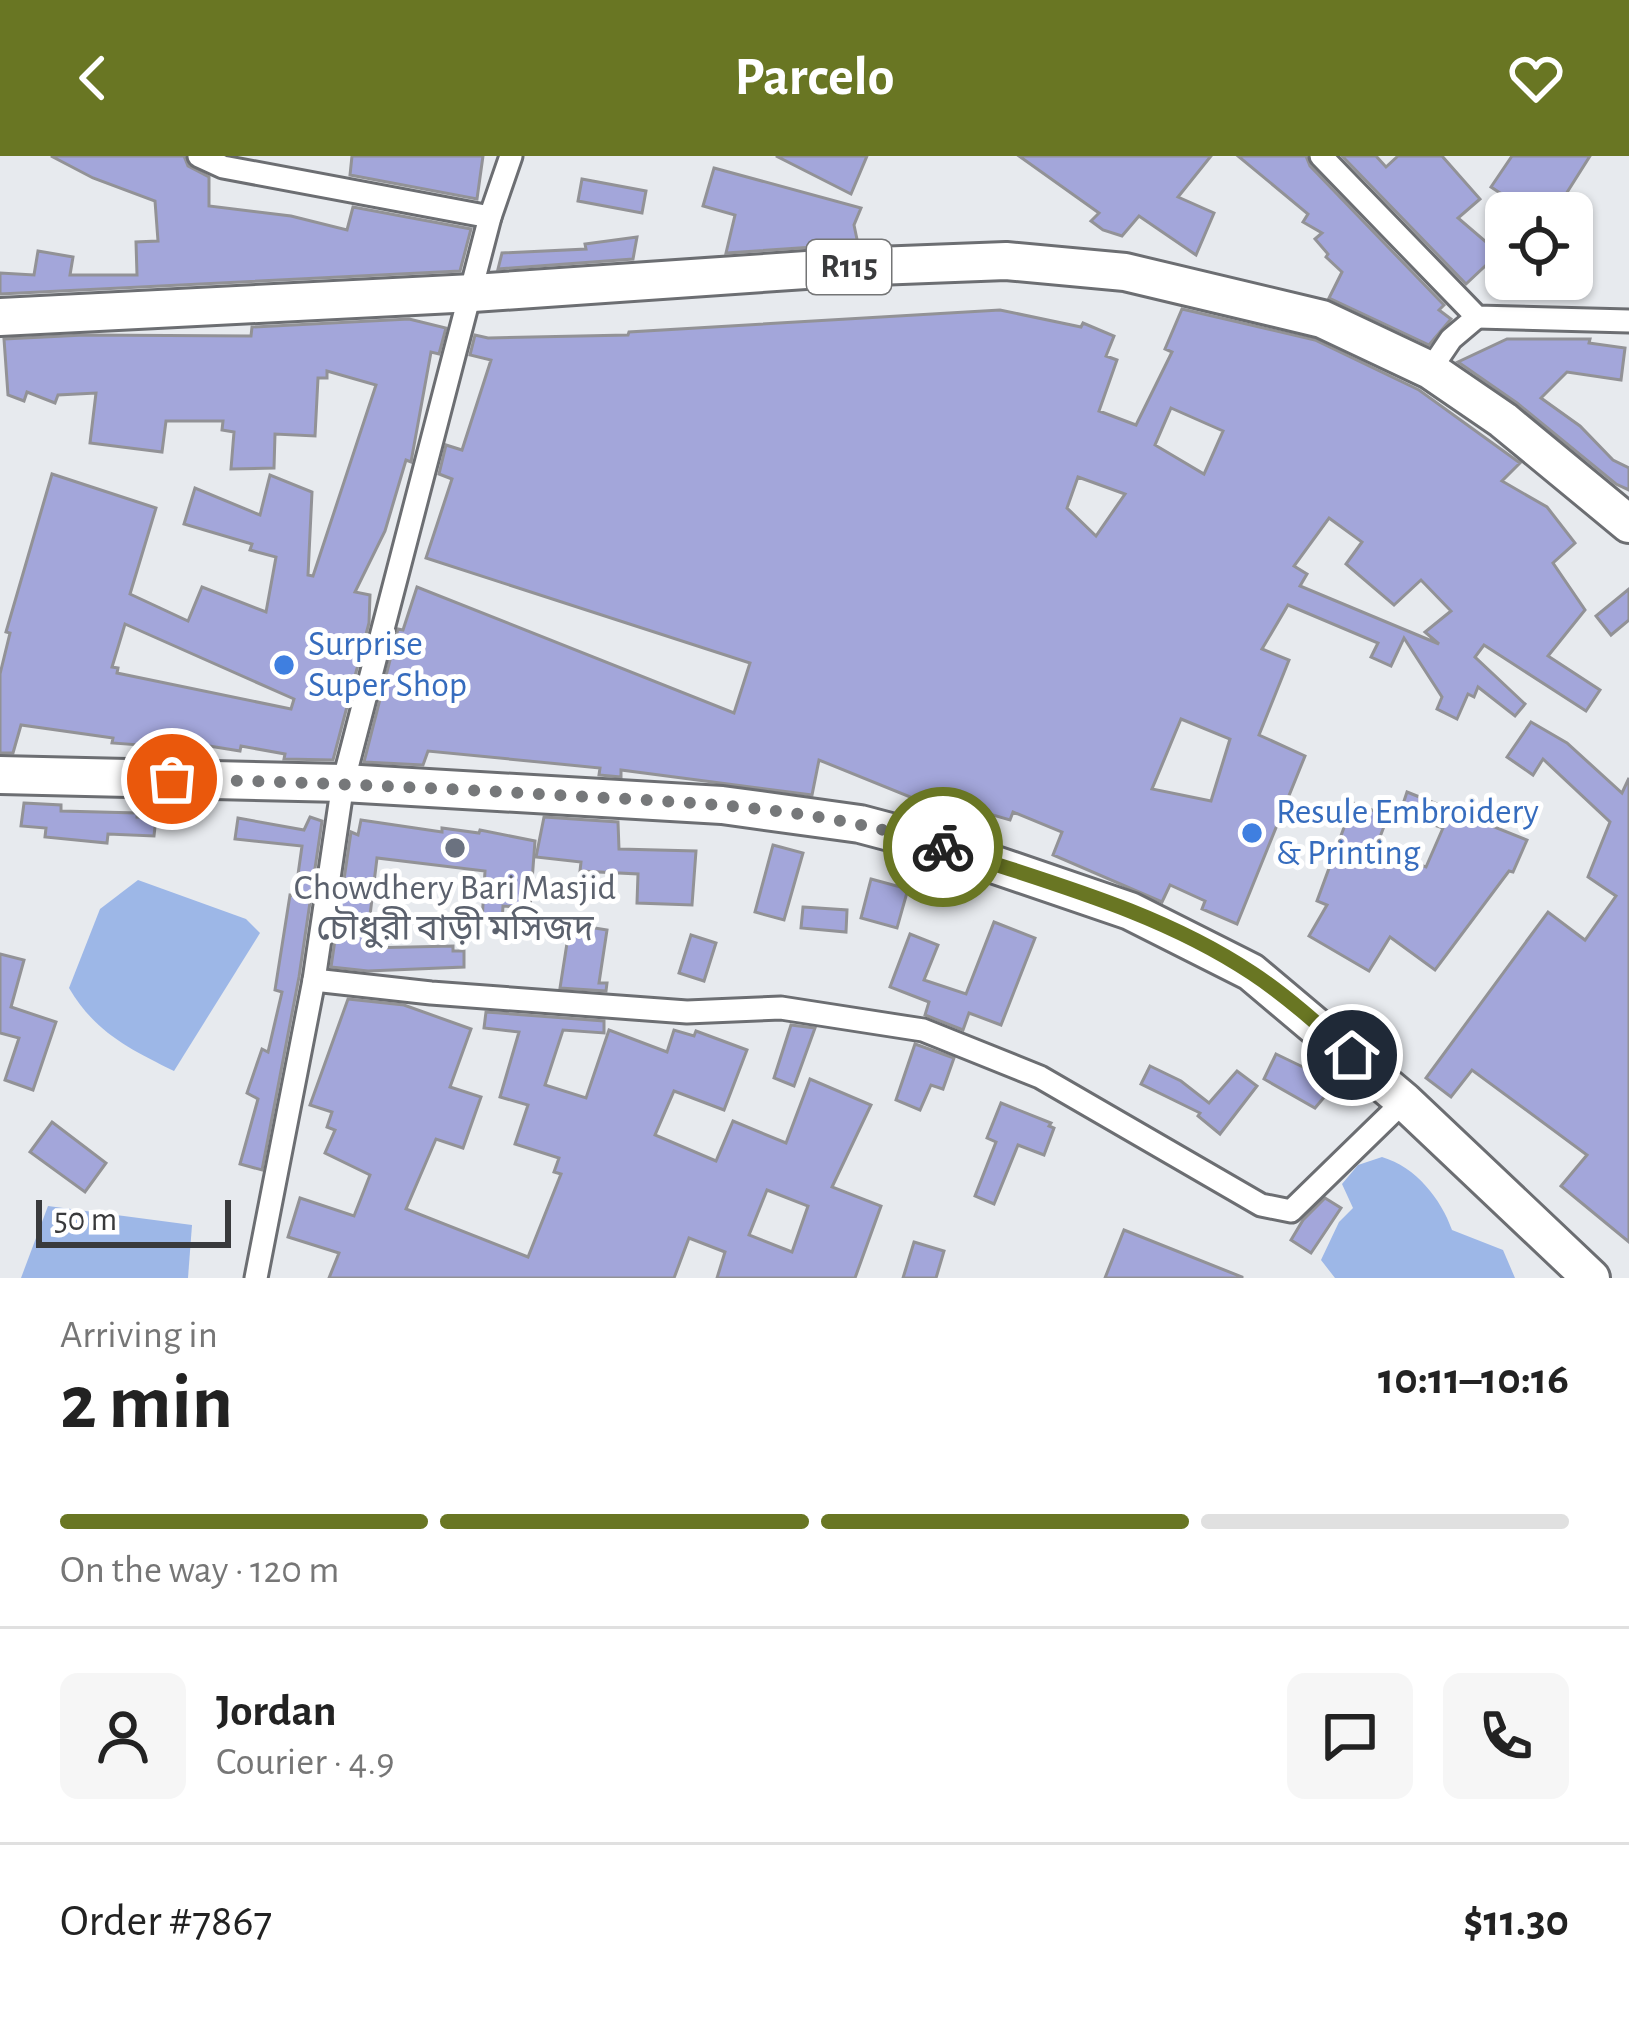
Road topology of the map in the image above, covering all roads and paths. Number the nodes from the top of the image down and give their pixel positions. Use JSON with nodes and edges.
{"nodes":[{"id":1,"x":199,"y":156,"type":"edge"},
{"id":2,"x":511,"y":156,"type":"edge"},
{"id":3,"x":1321,"y":156,"type":"edge"},
{"id":4,"x":490,"y":217,"type":"junction"},
{"id":5,"x":473,"y":292,"type":"junction"},
{"id":6,"x":0,"y":317,"type":"edge"},
{"id":7,"x":1477,"y":317,"type":"junction"},
{"id":8,"x":1629,"y":321,"type":"edge"},
{"id":9,"x":1430,"y":370,"type":"junction"},
{"id":10,"x":1629,"y":524,"type":"edge"},
{"id":11,"x":0,"y":776,"type":"edge"},
{"id":12,"x":343,"y":783,"type":"junction"},
{"id":13,"x":314,"y":980,"type":"junction"},
{"id":14,"x":1404,"y":1101,"type":"junction"},
{"id":15,"x":256,"y":1278,"type":"edge"},
{"id":16,"x":1591,"y":1278,"type":"edge"}],
"edges":[{"from":1,"to":4,"type":"street"},
{"from":2,"to":4,"type":"street"},
{"from":3,"to":7,"type":"street"},
{"from":4,"to":5,"type":"street"},
{"from":5,"to":6,"type":"main road","number":"R115"},
{"from":5,"to":9,"type":"main road","number":"R115"},
{"from":5,"to":12,"type":"street"},
{"from":7,"to":8,"type":"street"},
{"from":7,"to":9,"type":"street"},
{"from":9,"to":10,"type":"main road","number":"R115"},
{"from":11,"to":12,"type":"main road"},
{"from":12,"to":13,"type":"street"},
{"from":12,"to":14,"type":"main road"},
{"from":13,"to":14,"type":"street"},
{"from":13,"to":15,"type":"street"},
{"from":14,"to":16,"type":"main road"}]}
